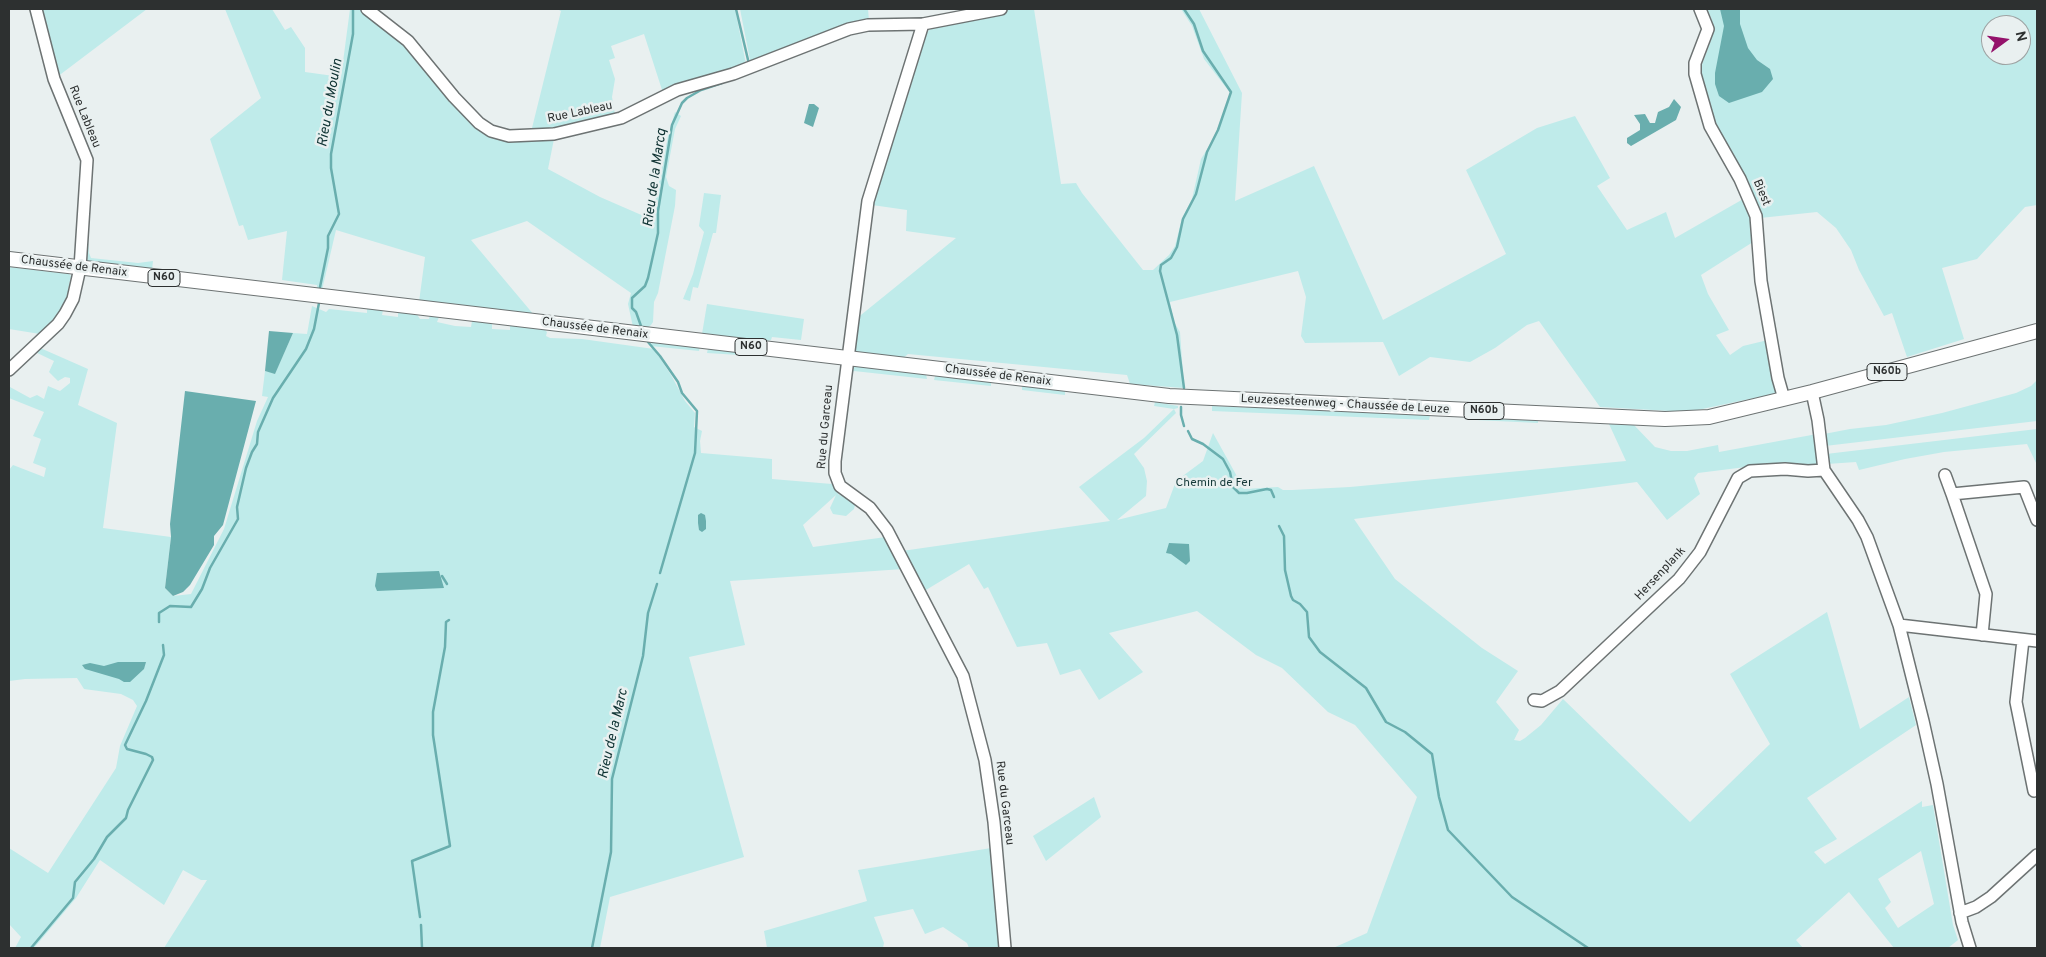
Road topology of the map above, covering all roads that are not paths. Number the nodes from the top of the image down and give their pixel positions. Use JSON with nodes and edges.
{"nodes":[{"id":1,"x":36,"y":9,"type":"edge"},
{"id":2,"x":367,"y":9,"type":"edge"},
{"id":3,"x":1001,"y":9,"type":"edge"},
{"id":4,"x":1700,"y":9,"type":"edge"},
{"id":5,"x":923,"y":24,"type":"junction"},
{"id":6,"x":9,"y":259,"type":"edge"},
{"id":7,"x":80,"y":268,"type":"junction"},
{"id":8,"x":2037,"y":331,"type":"edge"},
{"id":9,"x":847,"y":358,"type":"junction"},
{"id":10,"x":9,"y":370,"type":"edge"},
{"id":11,"x":1812,"y":392,"type":"junction"},
{"id":12,"x":1182,"y":398,"type":"joint"},
{"id":13,"x":1784,"y":399,"type":"junction"},
{"id":14,"x":1824,"y":470,"type":"junction"},
{"id":15,"x":1945,"y":475,"type":"dead end"},
{"id":16,"x":1952,"y":494,"type":"junction"},
{"id":17,"x":2037,"y":520,"type":"edge"},
{"id":18,"x":1899,"y":625,"type":"junction"},
{"id":19,"x":1982,"y":635,"type":"junction"},
{"id":20,"x":2024,"y":640,"type":"junction"},
{"id":21,"x":2037,"y":641,"type":"edge"},
{"id":22,"x":1534,"y":700,"type":"dead end"},
{"id":23,"x":2032,"y":754,"type":"edge"},
{"id":24,"x":2034,"y":790,"type":"dead end"},
{"id":25,"x":2037,"y":855,"type":"edge"},
{"id":26,"x":1960,"y":913,"type":"junction"},
{"id":27,"x":1005,"y":948,"type":"edge"},
{"id":28,"x":1970,"y":948,"type":"edge"}],
"edges":[{"from":1,"to":7,"type":"street","name":"Rue Lableau"},
{"from":2,"to":5,"type":"street","name":"Rue Lableau"},
{"from":3,"to":5,"type":"street"},
{"from":4,"to":13,"type":"street","name":"Biest"},
{"from":5,"to":9,"type":"street","name":"Rue du Garceau"},
{"from":6,"to":7,"type":"main road","name":"Chaussée de Renaix","number":"N60"},
{"from":7,"to":9,"type":"main road","name":"Chaussée de Renaix","number":"N60"},
{"from":7,"to":10,"type":"street","name":"Rue Lableau"},
{"from":8,"to":11,"type":"main road","name":"Leuzesesteenweg - Chaussée de Leuze","number":"N60b"},
{"from":9,"to":12,"type":"main road","name":"Chaussée de Renaix","number":"N60"},
{"from":9,"to":27,"type":"street","name":"Rue du Garceau"},
{"from":11,"to":13,"type":"main road","name":"Leuzesesteenweg - Chaussée de Leuze","number":"N60b"},
{"from":11,"to":14,"type":"street"},
{"from":12,"to":13,"type":"main road","name":"Leuzesesteenweg - Chaussée de Leuze","number":"N60b"},
{"from":14,"to":18,"type":"street"},
{"from":14,"to":22,"type":"street","name":"Hersenplank"},
{"from":15,"to":16,"type":"street"},
{"from":16,"to":17,"type":"street"},
{"from":16,"to":19,"type":"street"},
{"from":18,"to":19,"type":"street"},
{"from":18,"to":26,"type":"street"},
{"from":19,"to":20,"type":"street"},
{"from":20,"to":21,"type":"street"},
{"from":20,"to":23,"type":"street"},
{"from":23,"to":24,"type":"street"},
{"from":25,"to":26,"type":"street"},
{"from":26,"to":28,"type":"street"}]}
